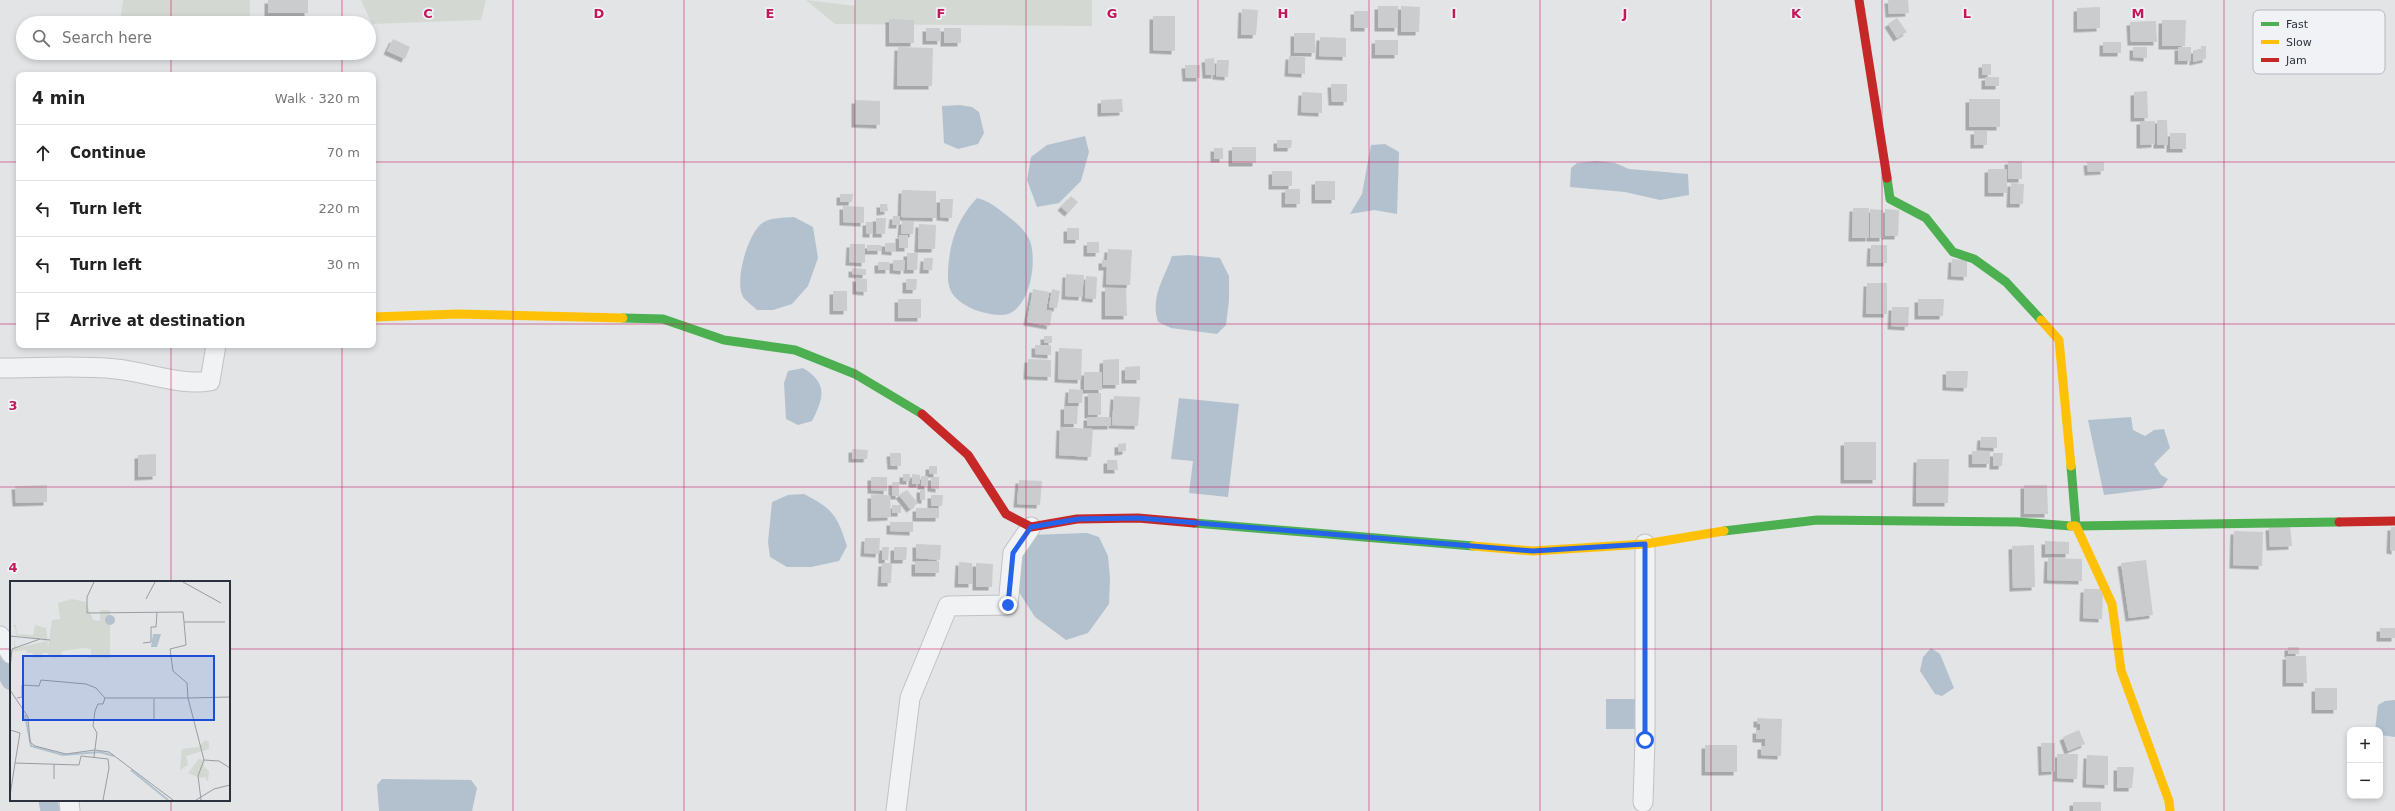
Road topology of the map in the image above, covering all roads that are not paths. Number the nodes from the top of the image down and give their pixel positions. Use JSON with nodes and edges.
{"nodes":[{"id":1,"x":1859,"y":0,"type":"edge"},
{"id":2,"x":376,"y":317,"type":"edge"},
{"id":3,"x":216,"y":348,"type":"edge"},
{"id":4,"x":0,"y":368,"type":"edge"},
{"id":5,"x":2395,"y":521,"type":"edge"},
{"id":6,"x":2076,"y":526,"type":"junction"},
{"id":7,"x":1031,"y":527,"type":"junction"},
{"id":8,"x":1645,"y":544,"type":"junction"},
{"id":9,"x":0,"y":636,"type":"edge"},
{"id":10,"x":10,"y":652,"type":"edge"},
{"id":11,"x":68,"y":801,"type":"edge"},
{"id":12,"x":1643,"y":802,"type":"dead end"},
{"id":13,"x":70,"y":811,"type":"edge"},
{"id":14,"x":896,"y":811,"type":"edge"},
{"id":15,"x":2170,"y":811,"type":"edge"}],
"edges":[{"from":1,"to":6,"type":"street"},
{"from":2,"to":7,"type":"street"},
{"from":3,"to":4,"type":"street"},
{"from":5,"to":6,"type":"street"},
{"from":6,"to":8,"type":"street"},
{"from":6,"to":15,"type":"street"},
{"from":7,"to":8,"type":"street"},
{"from":7,"to":14,"type":"street"},
{"from":8,"to":12,"type":"street"},
{"from":9,"to":10,"type":"street"},
{"from":11,"to":13,"type":"street"}]}
